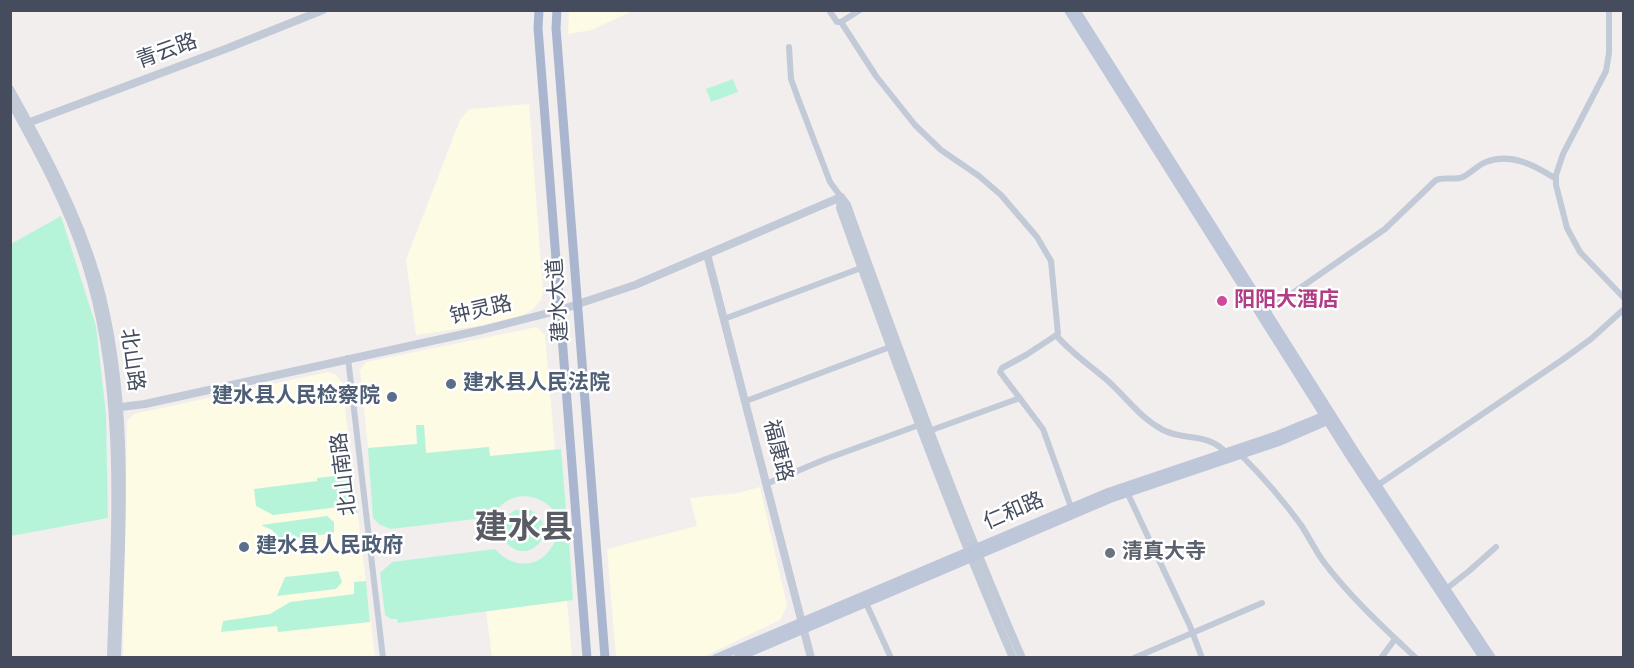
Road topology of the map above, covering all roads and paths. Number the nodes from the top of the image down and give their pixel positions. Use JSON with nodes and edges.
{"nodes":[{"id":1,"x":323,"y":10,"type":"edge"},
{"id":2,"x":539,"y":10,"type":"edge"},
{"id":3,"x":557,"y":10,"type":"edge"},
{"id":4,"x":830,"y":10,"type":"edge"},
{"id":5,"x":860,"y":10,"type":"edge"},
{"id":6,"x":1609,"y":10,"type":"edge"},
{"id":7,"x":1073,"y":12,"type":"edge"},
{"id":8,"x":842,"y":22,"type":"junction"},
{"id":9,"x":789,"y":47,"type":"dead end"},
{"id":10,"x":10,"y":89,"type":"edge"},
{"id":11,"x":10,"y":101,"type":"edge"},
{"id":12,"x":26,"y":124,"type":"junction"},
{"id":13,"x":1556,"y":180,"type":"junction"},
{"id":14,"x":841,"y":197,"type":"junction"},
{"id":15,"x":707,"y":254,"type":"junction"},
{"id":16,"x":861,"y":268,"type":"junction"},
{"id":17,"x":1623,"y":298,"type":"edge"},
{"id":18,"x":577,"y":305,"type":"junction"},
{"id":19,"x":1623,"y":309,"type":"edge"},
{"id":20,"x":560,"y":310,"type":"junction"},
{"id":21,"x":1267,"y":311,"type":"junction"},
{"id":22,"x":724,"y":319,"type":"junction"},
{"id":23,"x":1056,"y":336,"type":"junction"},
{"id":24,"x":890,"y":347,"type":"junction"},
{"id":25,"x":348,"y":358,"type":"junction"},
{"id":26,"x":1020,"y":398,"type":"junction"},
{"id":27,"x":746,"y":401,"type":"junction"},
{"id":28,"x":116,"y":408,"type":"junction"},
{"id":29,"x":1330,"y":417,"type":"junction"},
{"id":30,"x":919,"y":425,"type":"junction"},
{"id":31,"x":929,"y":431,"type":"junction"},
{"id":32,"x":1227,"y":453,"type":"junction"},
{"id":33,"x":1241,"y":455,"type":"junction"},
{"id":34,"x":766,"y":484,"type":"junction"},
{"id":35,"x":1375,"y":488,"type":"junction"},
{"id":36,"x":1127,"y":492,"type":"junction"},
{"id":37,"x":1071,"y":507,"type":"junction"},
{"id":38,"x":1496,"y":547,"type":"dead end"},
{"id":39,"x":973,"y":552,"type":"junction"},
{"id":40,"x":1446,"y":589,"type":"junction"},
{"id":41,"x":866,"y":603,"type":"junction"},
{"id":42,"x":1262,"y":603,"type":"dead end"},
{"id":43,"x":803,"y":625,"type":"junction"},
{"id":44,"x":1192,"y":633,"type":"junction"},
{"id":45,"x":1395,"y":639,"type":"junction"},
{"id":46,"x":111,"y":657,"type":"edge"},
{"id":47,"x":117,"y":657,"type":"edge"},
{"id":48,"x":383,"y":657,"type":"edge"},
{"id":49,"x":587,"y":657,"type":"edge"},
{"id":50,"x":605,"y":657,"type":"edge"},
{"id":51,"x":716,"y":657,"type":"edge"},
{"id":52,"x":737,"y":657,"type":"edge"},
{"id":53,"x":811,"y":657,"type":"edge"},
{"id":54,"x":891,"y":657,"type":"edge"},
{"id":55,"x":1013,"y":657,"type":"edge"},
{"id":56,"x":1022,"y":657,"type":"edge"},
{"id":57,"x":1134,"y":657,"type":"edge"},
{"id":58,"x":1202,"y":657,"type":"edge"},
{"id":59,"x":1381,"y":657,"type":"edge"},
{"id":60,"x":1416,"y":657,"type":"edge"},
{"id":61,"x":1483,"y":657,"type":"edge"},
{"id":62,"x":1492,"y":657,"type":"edge"}],
"edges":[{"from":1,"to":12,"type":"street","name":"青云路"},
{"from":2,"to":20,"type":"main road","name":"建水大道"},
{"from":3,"to":18,"type":"main road","name":"建水大道"},
{"from":4,"to":8,"type":"street"},
{"from":5,"to":8,"type":"street"},
{"from":6,"to":13,"type":"street"},
{"from":7,"to":21,"type":"main road"},
{"from":7,"to":29,"type":"main road"},
{"from":8,"to":23,"type":"street"},
{"from":9,"to":14,"type":"street"},
{"from":10,"to":12,"type":"street","name":"北山路"},
{"from":11,"to":12,"type":"street","name":"北山路"},
{"from":12,"to":28,"type":"street","name":"北山路"},
{"from":13,"to":17,"type":"street"},
{"from":13,"to":21,"type":"street"},
{"from":14,"to":15,"type":"street","name":"钟灵路"},
{"from":14,"to":16,"type":"street"},
{"from":14,"to":31,"type":"street"},
{"from":15,"to":18,"type":"street","name":"钟灵路"},
{"from":15,"to":22,"type":"street","name":"福康路"},
{"from":16,"to":22,"type":"street"},
{"from":16,"to":24,"type":"street"},
{"from":18,"to":20,"type":"street","name":"钟灵路"},
{"from":18,"to":50,"type":"main road","name":"建水大道"},
{"from":19,"to":35,"type":"street"},
{"from":20,"to":25,"type":"street","name":"钟灵路"},
{"from":20,"to":49,"type":"main road","name":"建水大道"},
{"from":21,"to":29,"type":"main road"},
{"from":22,"to":27,"type":"street","name":"福康路"},
{"from":23,"to":26,"type":"street"},
{"from":23,"to":32,"type":"street"},
{"from":24,"to":27,"type":"street"},
{"from":24,"to":30,"type":"street"},
{"from":25,"to":28,"type":"street","name":"钟灵路"},
{"from":25,"to":48,"type":"street","name":"北山南路"},
{"from":26,"to":31,"type":"street"},
{"from":26,"to":37,"type":"street"},
{"from":27,"to":34,"type":"street","name":"福康路"},
{"from":28,"to":46,"type":"street","name":"北山路"},
{"from":28,"to":47,"type":"street","name":"北山路"},
{"from":29,"to":32,"type":"main road","name":"仁和路"},
{"from":29,"to":33,"type":"main road","name":"仁和路"},
{"from":29,"to":35,"type":"main road"},
{"from":30,"to":34,"type":"street"},
{"from":30,"to":39,"type":"street"},
{"from":31,"to":39,"type":"street"},
{"from":32,"to":37,"type":"main road","name":"仁和路"},
{"from":33,"to":36,"type":"main road","name":"仁和路"},
{"from":33,"to":45,"type":"street"},
{"from":34,"to":43,"type":"street","name":"福康路"},
{"from":35,"to":40,"type":"main road"},
{"from":35,"to":61,"type":"main road"},
{"from":36,"to":39,"type":"main road","name":"仁和路"},
{"from":36,"to":44,"type":"street"},
{"from":37,"to":39,"type":"main road","name":"仁和路"},
{"from":38,"to":40,"type":"street"},
{"from":39,"to":41,"type":"main road","name":"仁和路"},
{"from":39,"to":43,"type":"main road","name":"仁和路"},
{"from":39,"to":55,"type":"street"},
{"from":39,"to":56,"type":"street"},
{"from":40,"to":62,"type":"main road"},
{"from":41,"to":43,"type":"main road","name":"仁和路"},
{"from":41,"to":54,"type":"street"},
{"from":42,"to":44,"type":"street"},
{"from":43,"to":51,"type":"main road","name":"仁和路"},
{"from":43,"to":52,"type":"main road","name":"仁和路"},
{"from":43,"to":53,"type":"street","name":"福康路"},
{"from":44,"to":57,"type":"street"},
{"from":44,"to":58,"type":"street"},
{"from":45,"to":59,"type":"street"},
{"from":45,"to":60,"type":"street"}]}
